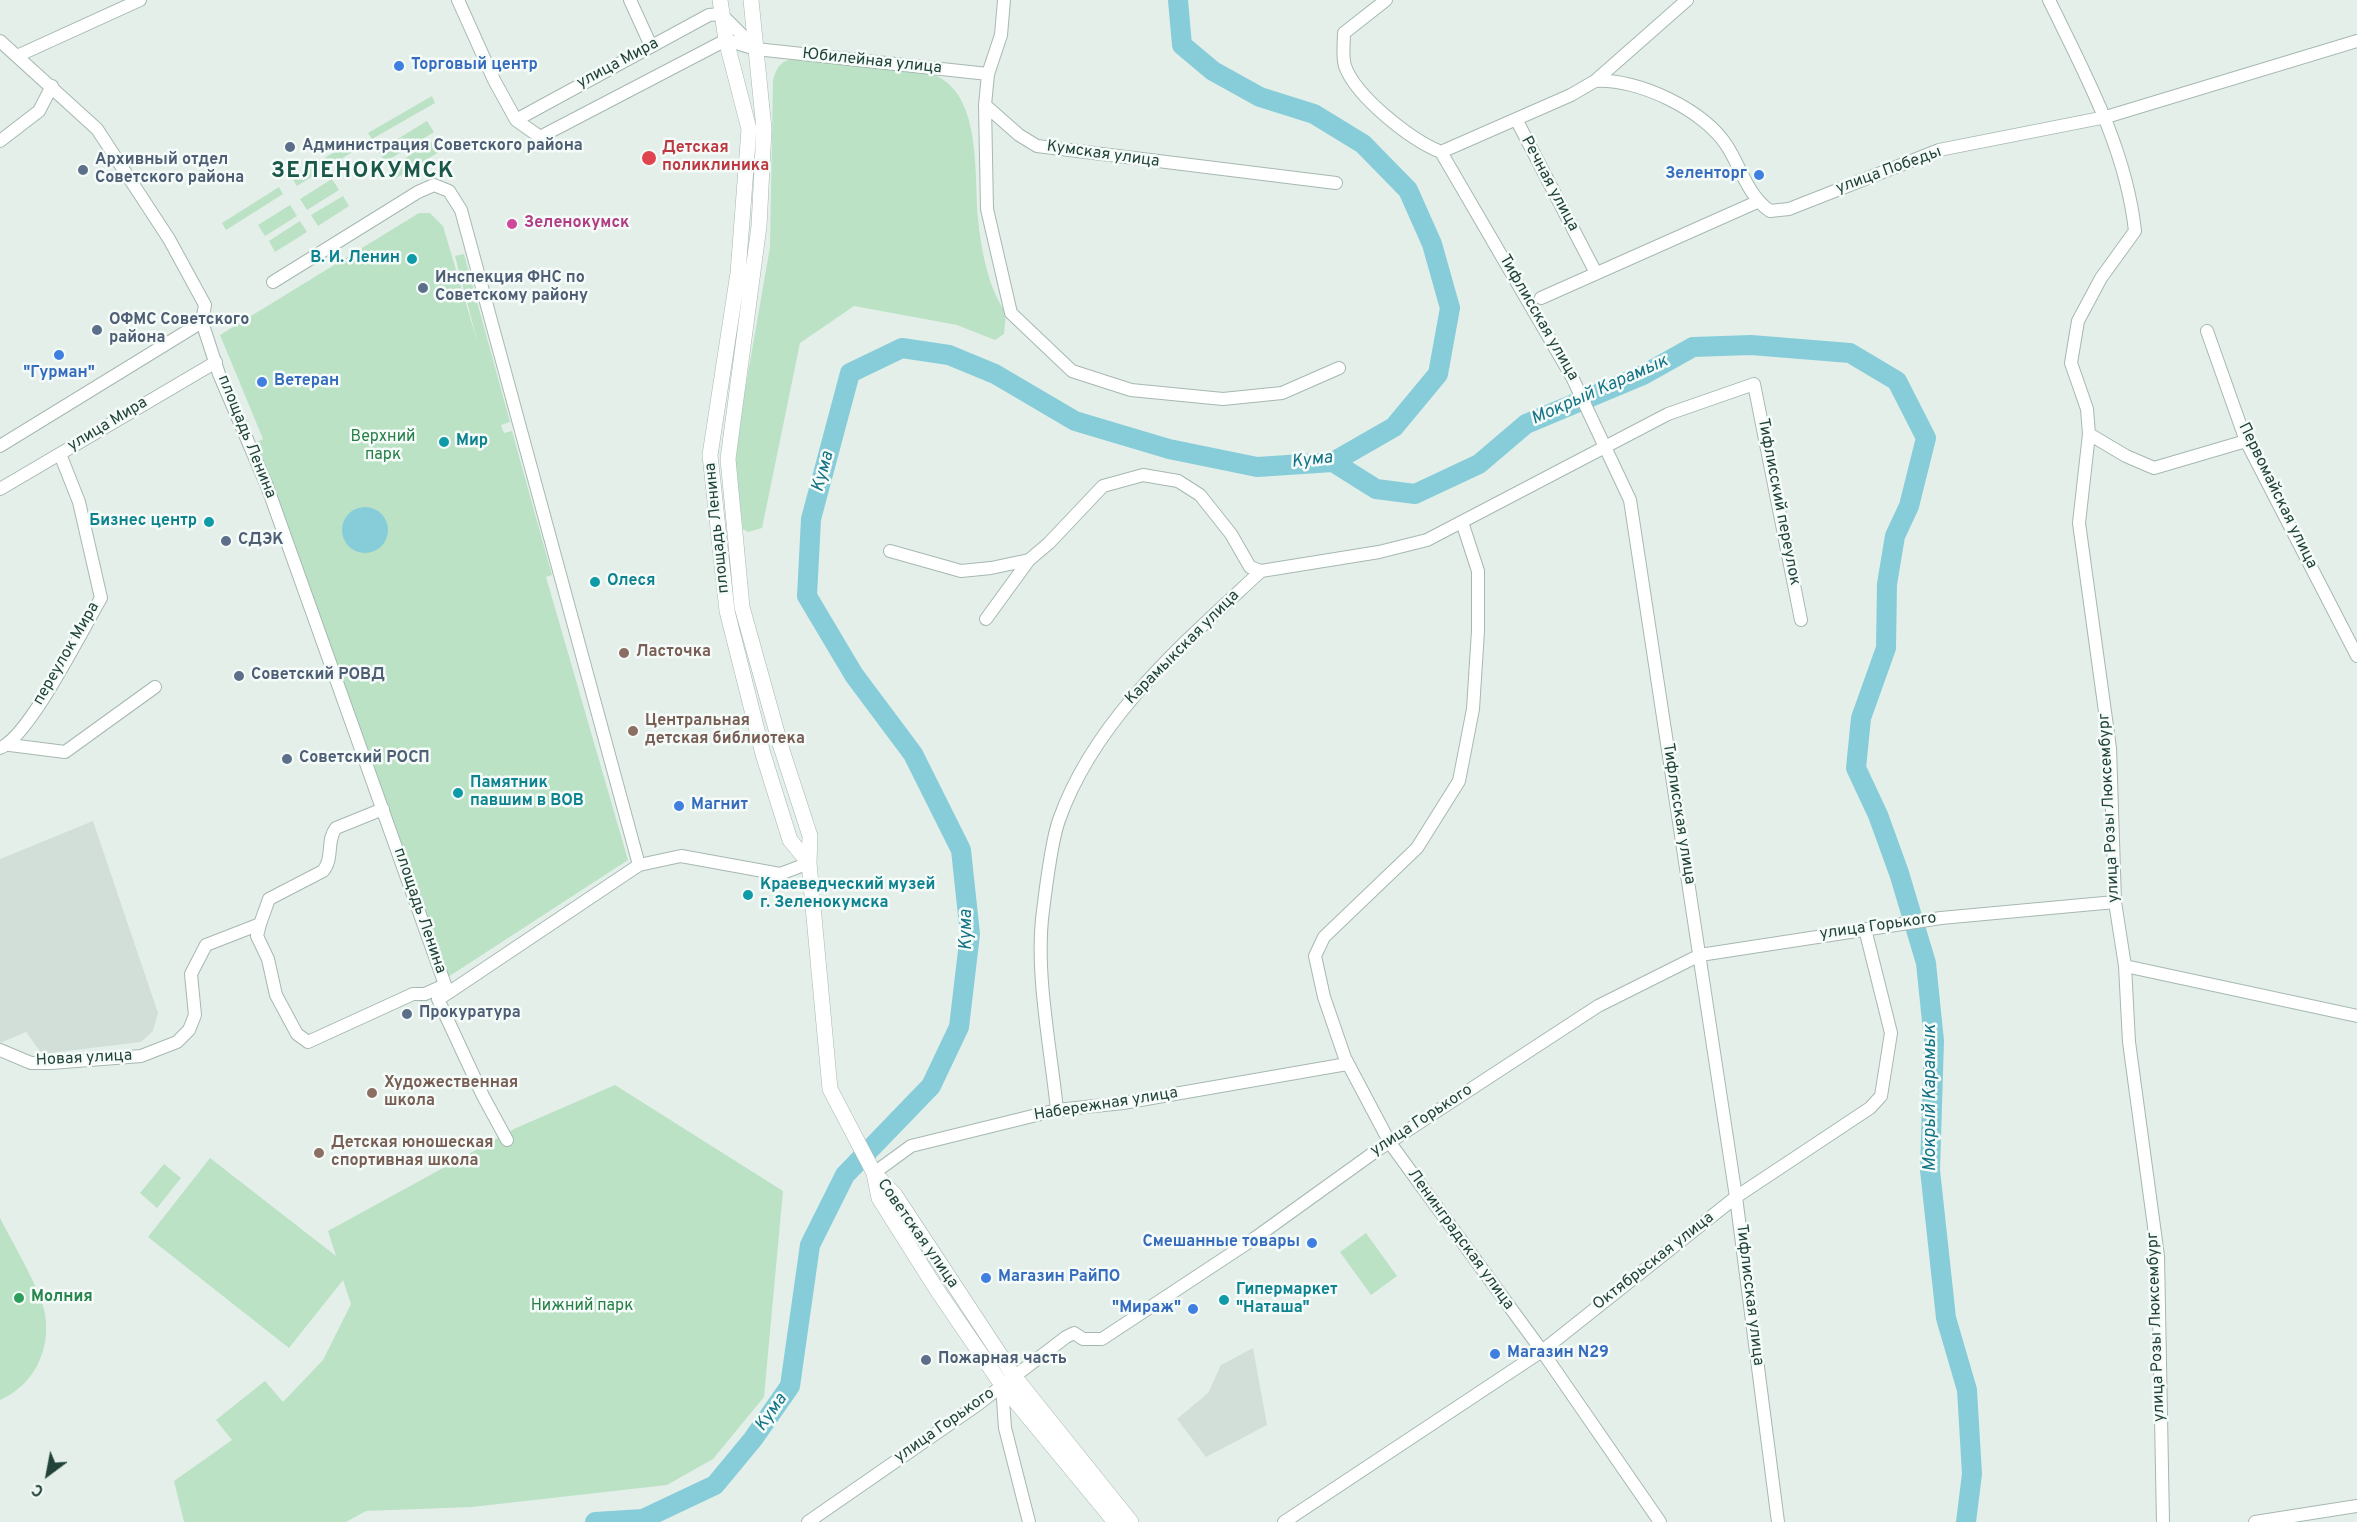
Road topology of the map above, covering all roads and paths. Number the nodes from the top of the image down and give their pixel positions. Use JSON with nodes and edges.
{"nodes":[{"id":1,"x":140,"y":0,"type":"edge"},
{"id":2,"x":458,"y":0,"type":"edge"},
{"id":3,"x":630,"y":0,"type":"edge"},
{"id":4,"x":751,"y":0,"type":"edge"},
{"id":5,"x":1004,"y":0,"type":"edge"},
{"id":6,"x":1386,"y":0,"type":"edge"},
{"id":7,"x":1687,"y":0,"type":"edge"},
{"id":8,"x":2049,"y":0,"type":"edge"},
{"id":9,"x":721,"y":7,"type":"edge"},
{"id":10,"x":726,"y":40,"type":"junction"},
{"id":11,"x":0,"y":41,"type":"edge"},
{"id":12,"x":2357,"y":41,"type":"edge"},
{"id":13,"x":651,"y":46,"type":"junction"},
{"id":14,"x":756,"y":49,"type":"junction"},
{"id":15,"x":17,"y":56,"type":"junction"},
{"id":16,"x":988,"y":74,"type":"junction"},
{"id":17,"x":1595,"y":81,"type":"junction"},
{"id":18,"x":52,"y":86,"type":"junction"},
{"id":19,"x":985,"y":105,"type":"junction"},
{"id":20,"x":2106,"y":117,"type":"junction"},
{"id":21,"x":1516,"y":119,"type":"junction"},
{"id":22,"x":516,"y":120,"type":"junction"},
{"id":23,"x":0,"y":141,"type":"edge"},
{"id":24,"x":1441,"y":152,"type":"junction"},
{"id":25,"x":1336,"y":183,"type":"dead end"},
{"id":26,"x":1757,"y":202,"type":"junction"},
{"id":27,"x":1596,"y":273,"type":"junction"},
{"id":28,"x":273,"y":282,"type":"dead end"},
{"id":29,"x":1541,"y":297,"type":"dead end"},
{"id":30,"x":202,"y":322,"type":"junction"},
{"id":31,"x":2207,"y":332,"type":"dead end"},
{"id":32,"x":216,"y":362,"type":"junction"},
{"id":33,"x":1339,"y":368,"type":"dead end"},
{"id":34,"x":2089,"y":434,"type":"junction"},
{"id":35,"x":2246,"y":441,"type":"junction"},
{"id":36,"x":0,"y":446,"type":"edge"},
{"id":37,"x":1606,"y":447,"type":"junction"},
{"id":38,"x":60,"y":453,"type":"junction"},
{"id":39,"x":0,"y":489,"type":"edge"},
{"id":40,"x":1462,"y":522,"type":"junction"},
{"id":41,"x":890,"y":551,"type":"dead end"},
{"id":42,"x":1029,"y":560,"type":"junction"},
{"id":43,"x":1261,"y":571,"type":"junction"},
{"id":44,"x":986,"y":619,"type":"dead end"},
{"id":45,"x":1801,"y":620,"type":"dead end"},
{"id":46,"x":2357,"y":656,"type":"edge"},
{"id":47,"x":154,"y":687,"type":"dead end"},
{"id":48,"x":5,"y":747,"type":"edge"},
{"id":49,"x":383,"y":809,"type":"junction"},
{"id":50,"x":809,"y":863,"type":"junction"},
{"id":51,"x":639,"y":865,"type":"junction"},
{"id":52,"x":2115,"y":902,"type":"junction"},
{"id":53,"x":260,"y":924,"type":"junction"},
{"id":54,"x":1865,"y":929,"type":"junction"},
{"id":55,"x":1700,"y":955,"type":"junction"},
{"id":56,"x":2125,"y":966,"type":"junction"},
{"id":57,"x":446,"y":989,"type":"junction"},
{"id":58,"x":2357,"y":1016,"type":"edge"},
{"id":59,"x":0,"y":1050,"type":"edge"},
{"id":60,"x":1347,"y":1064,"type":"junction"},
{"id":61,"x":1057,"y":1110,"type":"junction"},
{"id":62,"x":507,"y":1140,"type":"dead end"},
{"id":63,"x":1390,"y":1143,"type":"junction"},
{"id":64,"x":874,"y":1173,"type":"junction"},
{"id":65,"x":1736,"y":1197,"type":"junction"},
{"id":66,"x":1542,"y":1351,"type":"junction"},
{"id":67,"x":1008,"y":1381,"type":"junction"},
{"id":68,"x":2357,"y":1506,"type":"edge"},
{"id":69,"x":808,"y":1522,"type":"edge"},
{"id":70,"x":1029,"y":1522,"type":"edge"},
{"id":71,"x":1115,"y":1522,"type":"edge"},
{"id":72,"x":1131,"y":1522,"type":"edge"},
{"id":73,"x":1284,"y":1522,"type":"edge"},
{"id":74,"x":1660,"y":1522,"type":"edge"},
{"id":75,"x":1778,"y":1522,"type":"edge"},
{"id":76,"x":2163,"y":1522,"type":"edge"},
{"id":77,"x":2255,"y":1522,"type":"edge"}],
"edges":[{"from":1,"to":15,"type":"street"},
{"from":2,"to":22,"type":"street"},
{"from":3,"to":13,"type":"street"},
{"from":4,"to":14,"type":"street","name":"площадь Ленина"},
{"from":5,"to":16,"type":"street"},
{"from":6,"to":24,"type":"street"},
{"from":7,"to":17,"type":"street","name":"Речная улица"},
{"from":8,"to":20,"type":"street"},
{"from":9,"to":10,"type":"street","name":"площадь Ленина"},
{"from":9,"to":13,"type":"street","name":"улица Мира"},
{"from":9,"to":14,"type":"street"},
{"from":10,"to":14,"type":"street","name":"Юбилейная улица"},
{"from":10,"to":22,"type":"street","name":"улица Мира"},
{"from":10,"to":50,"type":"street","name":"площадь Ленина"},
{"from":11,"to":15,"type":"street","name":"площадь Ленина"},
{"from":12,"to":20,"type":"street","name":"улица Победы"},
{"from":13,"to":22,"type":"street","name":"улица Мира"},
{"from":14,"to":16,"type":"street","name":"Юбилейная улица"},
{"from":14,"to":50,"type":"street","name":"площадь Ленина"},
{"from":15,"to":18,"type":"street","name":"площадь Ленина"},
{"from":16,"to":19,"type":"street"},
{"from":17,"to":21,"type":"street","name":"Речная улица"},
{"from":17,"to":26,"type":"street"},
{"from":18,"to":23,"type":"street"},
{"from":18,"to":30,"type":"street","name":"площадь Ленина"},
{"from":19,"to":25,"type":"street","name":"Кумская улица"},
{"from":19,"to":33,"type":"street"},
{"from":20,"to":26,"type":"street","name":"улица Победы"},
{"from":20,"to":34,"type":"street","name":"улица Розы Люксембург"},
{"from":21,"to":24,"type":"street","name":"Речная улица"},
{"from":21,"to":27,"type":"street","name":"Речная улица"},
{"from":24,"to":37,"type":"street","name":"Тифлисская улица"},
{"from":26,"to":27,"type":"street"},
{"from":27,"to":29,"type":"street"},
{"from":28,"to":51,"type":"street"},
{"from":30,"to":32,"type":"street","name":"площадь Ленина"},
{"from":30,"to":36,"type":"street"},
{"from":31,"to":35,"type":"street","name":"Первомайская улица"},
{"from":32,"to":38,"type":"street","name":"улица Мира"},
{"from":32,"to":49,"type":"street","name":"площадь Ленина"},
{"from":34,"to":35,"type":"street"},
{"from":34,"to":52,"type":"street","name":"улица Розы Люксембург"},
{"from":35,"to":46,"type":"street","name":"Первомайская улица"},
{"from":37,"to":40,"type":"street"},
{"from":37,"to":45,"type":"street","name":"Тифлисский переулок"},
{"from":37,"to":55,"type":"street","name":"Тифлисская улица"},
{"from":38,"to":39,"type":"street","name":"улица Мира"},
{"from":38,"to":48,"type":"street","name":"переулок Мира"},
{"from":40,"to":43,"type":"street"},
{"from":40,"to":60,"type":"street","name":"Ленинградская улица"},
{"from":41,"to":42,"type":"street"},
{"from":42,"to":43,"type":"street"},
{"from":42,"to":44,"type":"street"},
{"from":43,"to":61,"type":"street","name":"Карамыкская улица"},
{"from":47,"to":48,"type":"street","name":"переулок Мира"},
{"from":49,"to":53,"type":"street"},
{"from":49,"to":57,"type":"street","name":"площадь Ленина"},
{"from":50,"to":51,"type":"street","name":"площадь Ленина"},
{"from":50,"to":64,"type":"street","name":"площадь Ленина"},
{"from":51,"to":57,"type":"street","name":"площадь Ленина"},
{"from":52,"to":54,"type":"street","name":"улица Горького"},
{"from":52,"to":56,"type":"street","name":"улица Розы Люксембург"},
{"from":53,"to":57,"type":"street"},
{"from":53,"to":59,"type":"street","name":"Новая улица"},
{"from":54,"to":55,"type":"street","name":"улица Горького"},
{"from":54,"to":65,"type":"street","name":"Октябрьская улица"},
{"from":55,"to":63,"type":"street","name":"улица Горького"},
{"from":55,"to":65,"type":"street","name":"Тифлисская улица"},
{"from":56,"to":58,"type":"street"},
{"from":56,"to":76,"type":"street","name":"улица Розы Люксембург"},
{"from":57,"to":62,"type":"street","name":"площадь Ленина"},
{"from":60,"to":61,"type":"street","name":"Набережная улица"},
{"from":60,"to":63,"type":"street","name":"Ленинградская улица"},
{"from":61,"to":64,"type":"street","name":"Набережная улица"},
{"from":63,"to":66,"type":"street","name":"Ленинградская улица"},
{"from":63,"to":67,"type":"street","name":"улица Горького"},
{"from":64,"to":67,"type":"street","name":"Советская улица"},
{"from":65,"to":66,"type":"street","name":"Октябрьская улица"},
{"from":65,"to":75,"type":"street","name":"Тифлисская улица"},
{"from":66,"to":73,"type":"street","name":"Октябрьская улица"},
{"from":66,"to":74,"type":"street","name":"Ленинградская улица"},
{"from":67,"to":69,"type":"street","name":"улица Горького"},
{"from":67,"to":70,"type":"street"},
{"from":67,"to":71,"type":"street","name":"Советская улица"},
{"from":67,"to":72,"type":"street","name":"Советская улица"},
{"from":68,"to":77,"type":"street"}]}
